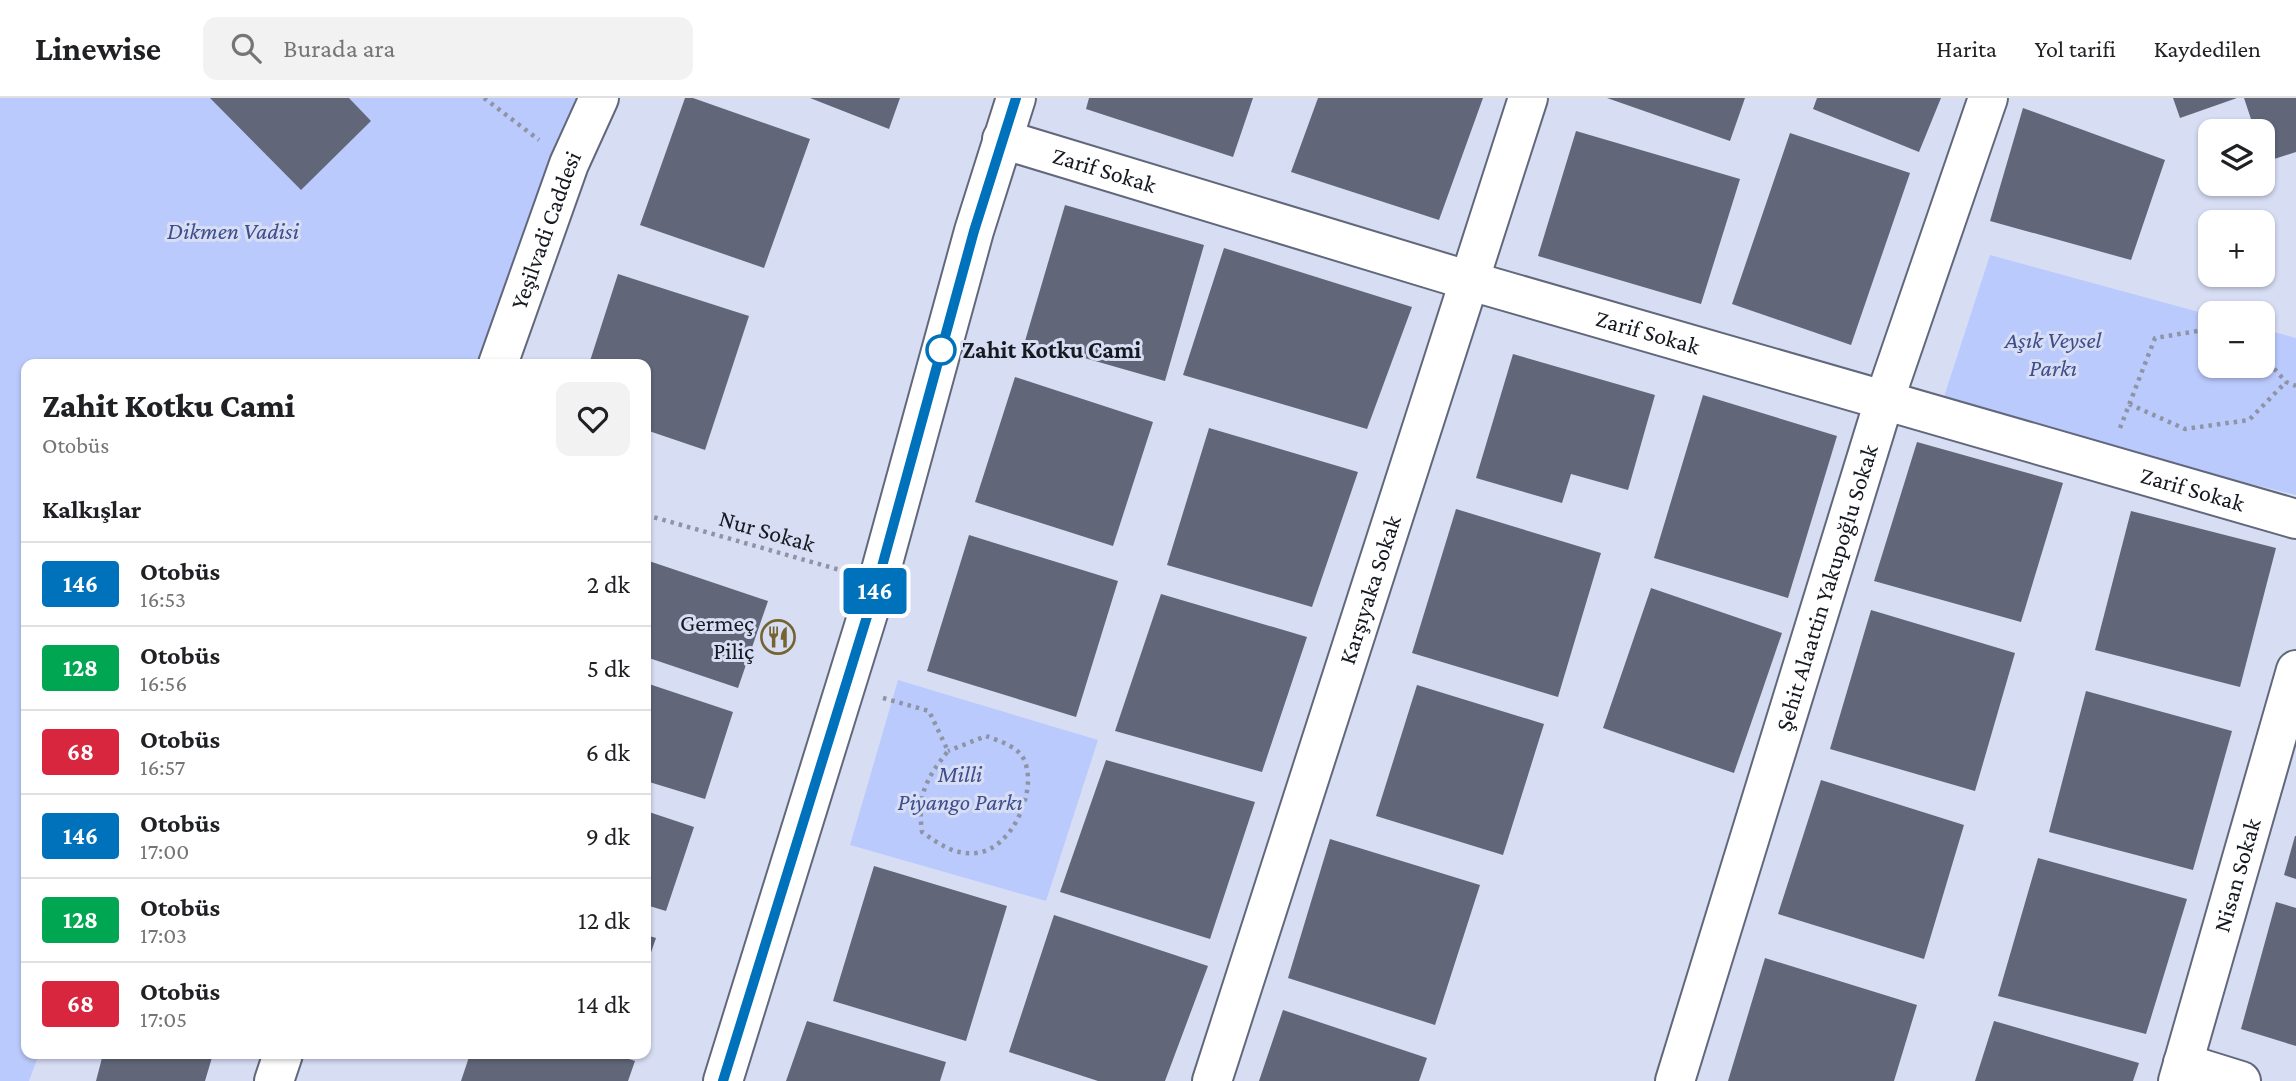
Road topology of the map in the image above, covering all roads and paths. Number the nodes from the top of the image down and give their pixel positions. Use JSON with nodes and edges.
{"nodes":[{"id":1,"x":484,"y":98,"type":"edge"},
{"id":2,"x":599,"y":98,"type":"edge"},
{"id":3,"x":1016,"y":98,"type":"edge"},
{"id":4,"x":1528,"y":98,"type":"edge"},
{"id":5,"x":1988,"y":98,"type":"edge"},
{"id":6,"x":1002,"y":139,"type":"junction"},
{"id":7,"x":569,"y":164,"type":"junction"},
{"id":8,"x":1468,"y":280,"type":"junction"},
{"id":9,"x":2198,"y":331,"type":"edge"},
{"id":10,"x":500,"y":359,"type":"edge"},
{"id":11,"x":2275,"y":370,"type":"edge"},
{"id":12,"x":2286,"y":383,"type":"junction"},
{"id":13,"x":2296,"y":386,"type":"edge"},
{"id":14,"x":1884,"y":401,"type":"junction"},
{"id":15,"x":2129,"y":404,"type":"junction"},
{"id":16,"x":2106,"y":464,"type":"junction"},
{"id":17,"x":651,"y":516,"type":"edge"},
{"id":18,"x":2296,"y":519,"type":"edge"},
{"id":19,"x":878,"y":581,"type":"junction"},
{"id":20,"x":2296,"y":670,"type":"edge"},
{"id":21,"x":845,"y":686,"type":"junction"},
{"id":22,"x":948,"y":751,"type":"junction"},
{"id":23,"x":281,"y":1059,"type":"edge"},
{"id":24,"x":2180,"y":1072,"type":"edge"},
{"id":25,"x":274,"y":1081,"type":"edge"},
{"id":26,"x":723,"y":1081,"type":"edge"},
{"id":27,"x":1212,"y":1081,"type":"edge"},
{"id":28,"x":1675,"y":1081,"type":"edge"},
{"id":29,"x":2241,"y":1081,"type":"edge"}],
"edges":[{"from":1,"to":7,"type":"path"},
{"from":2,"to":7,"type":"street","name":"Yeşilvadi Caddesi"},
{"from":3,"to":6,"type":"street"},
{"from":4,"to":8,"type":"street","name":"Karşıyaka Sokak"},
{"from":5,"to":14,"type":"street","name":"Şehit Alaattin Yakupoğlu Sokak"},
{"from":6,"to":8,"type":"street","name":"Zarif Sokak"},
{"from":6,"to":19,"type":"street"},
{"from":7,"to":10,"type":"street","name":"Yeşilvadi Caddesi"},
{"from":8,"to":14,"type":"street","name":"Zarif Sokak"},
{"from":8,"to":27,"type":"street","name":"Karşıyaka Sokak"},
{"from":9,"to":15,"type":"path"},
{"from":11,"to":12,"type":"path"},
{"from":12,"to":13,"type":"path"},
{"from":12,"to":15,"type":"path"},
{"from":14,"to":16,"type":"street","name":"Zarif Sokak"},
{"from":14,"to":28,"type":"street","name":"Şehit Alaattin Yakupoğlu Sokak"},
{"from":15,"to":16,"type":"path"},
{"from":16,"to":18,"type":"street","name":"Zarif Sokak"},
{"from":17,"to":19,"type":"path","name":"Nur Sokak"},
{"from":19,"to":21,"type":"street"},
{"from":20,"to":24,"type":"street","name":"Nisan Sokak"},
{"from":21,"to":22,"type":"path"},
{"from":21,"to":26,"type":"street"},
{"from":22,"to":22,"type":"path"},
{"from":23,"to":25,"type":"street"},
{"from":24,"to":29,"type":"street"}]}
